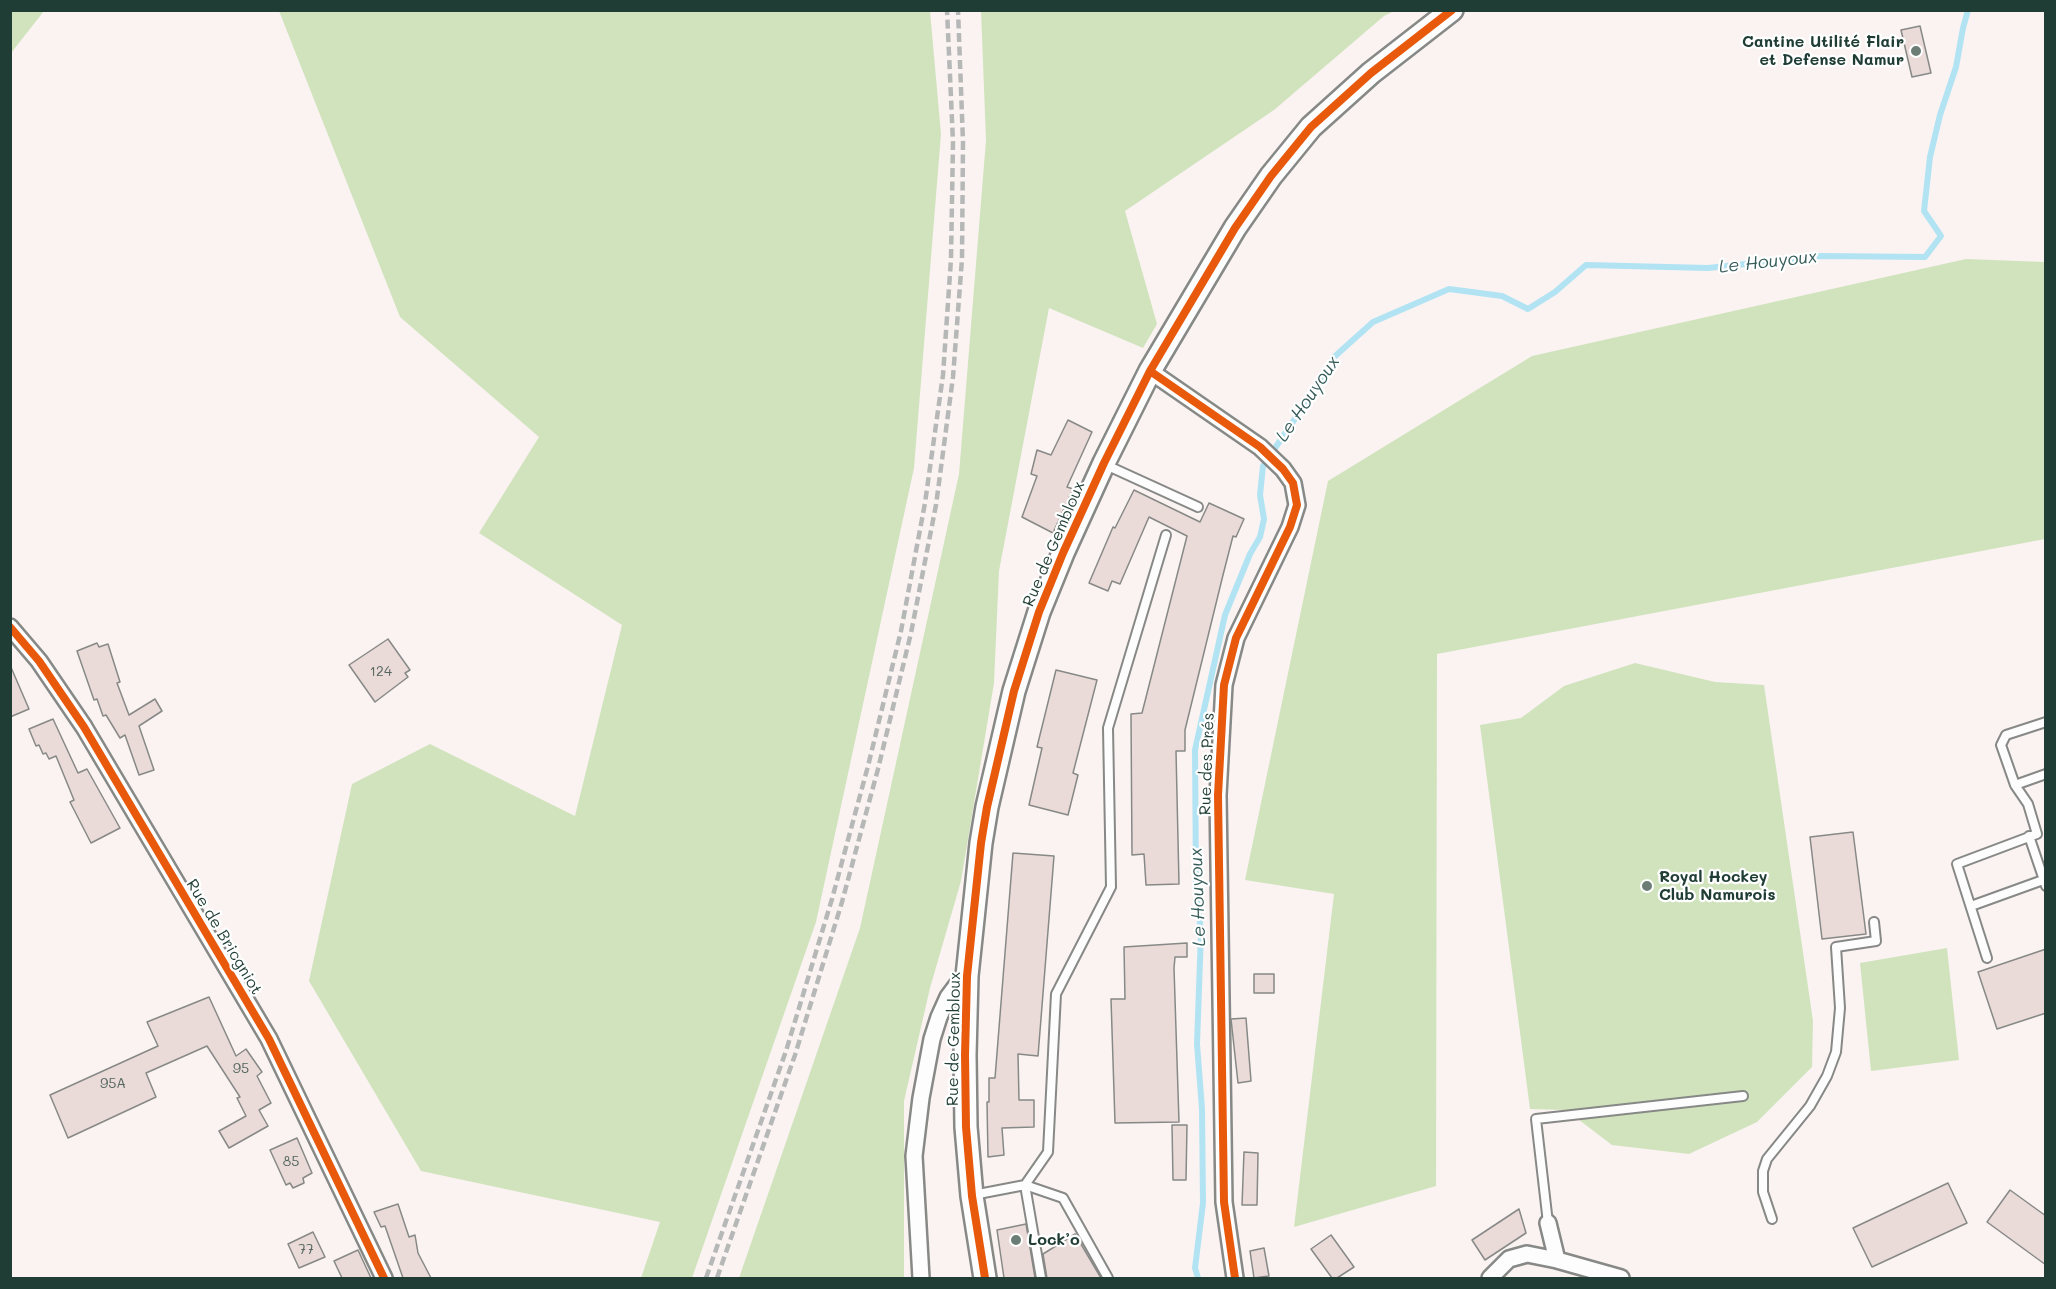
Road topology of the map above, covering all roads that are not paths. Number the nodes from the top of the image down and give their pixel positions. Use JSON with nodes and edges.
{"nodes":[{"id":1,"x":1452,"y":10,"type":"edge"},
{"id":2,"x":1150,"y":371,"type":"junction"},
{"id":3,"x":1104,"y":463,"type":"junction"},
{"id":4,"x":1198,"y":507,"type":"dead end"},
{"id":5,"x":1166,"y":535,"type":"dead end"},
{"id":6,"x":10,"y":627,"type":"edge"},
{"id":7,"x":2046,"y":722,"type":"edge"},
{"id":8,"x":2046,"y":774,"type":"edge"},
{"id":9,"x":2015,"y":785,"type":"junction"},
{"id":10,"x":2037,"y":834,"type":"edge"},
{"id":11,"x":2044,"y":883,"type":"edge"},
{"id":12,"x":1971,"y":906,"type":"junction"},
{"id":13,"x":1874,"y":922,"type":"dead end"},
{"id":14,"x":1987,"y":958,"type":"dead end"},
{"id":15,"x":967,"y":976,"type":"junction"},
{"id":16,"x":1743,"y":1096,"type":"dead end"},
{"id":17,"x":1025,"y":1185,"type":"junction"},
{"id":18,"x":972,"y":1196,"type":"junction"},
{"id":19,"x":1772,"y":1219,"type":"dead end"},
{"id":20,"x":1548,"y":1223,"type":"joint"},
{"id":21,"x":1557,"y":1260,"type":"junction"},
{"id":22,"x":384,"y":1278,"type":"edge"},
{"id":23,"x":921,"y":1278,"type":"edge"},
{"id":24,"x":985,"y":1278,"type":"edge"},
{"id":25,"x":1041,"y":1278,"type":"edge"},
{"id":26,"x":1108,"y":1278,"type":"edge"},
{"id":27,"x":1235,"y":1278,"type":"edge"},
{"id":28,"x":1490,"y":1278,"type":"edge"},
{"id":29,"x":1621,"y":1278,"type":"edge"}],
"edges":[{"from":1,"to":2,"type":"main road","name":"Rue de Gembloux"},
{"from":2,"to":3,"type":"main road","name":"Rue de Gembloux"},
{"from":2,"to":27,"type":"street","name":"Rue des Prés"},
{"from":3,"to":4,"type":"lane"},
{"from":3,"to":15,"type":"main road","name":"Rue de Gembloux"},
{"from":5,"to":17,"type":"lane"},
{"from":6,"to":22,"type":"street","name":"Rue de Bricgniot"},
{"from":7,"to":9,"type":"lane"},
{"from":8,"to":9,"type":"lane"},
{"from":9,"to":10,"type":"lane"},
{"from":10,"to":11,"type":"lane"},
{"from":10,"to":12,"type":"lane"},
{"from":11,"to":12,"type":"lane"},
{"from":12,"to":14,"type":"lane"},
{"from":13,"to":19,"type":"lane"},
{"from":15,"to":18,"type":"main road","name":"Rue de Gembloux"},
{"from":15,"to":23,"type":"street"},
{"from":16,"to":20,"type":"lane"},
{"from":17,"to":18,"type":"lane"},
{"from":17,"to":25,"type":"lane"},
{"from":17,"to":26,"type":"lane"},
{"from":18,"to":24,"type":"main road","name":"Rue de Gembloux"},
{"from":20,"to":21,"type":"street"},
{"from":21,"to":28,"type":"street"},
{"from":21,"to":29,"type":"street"}]}
